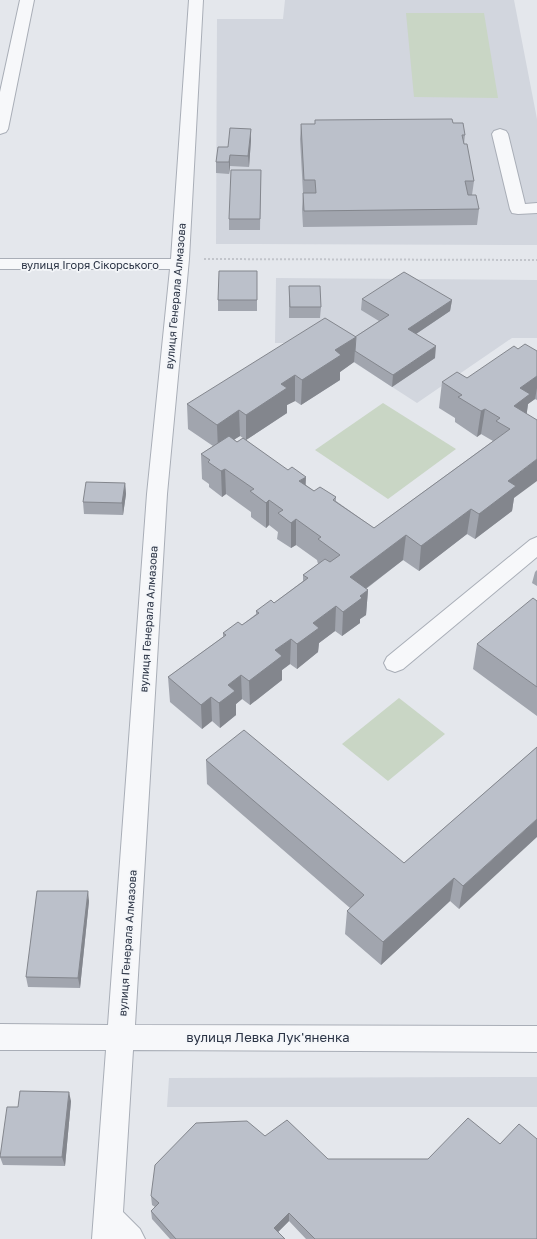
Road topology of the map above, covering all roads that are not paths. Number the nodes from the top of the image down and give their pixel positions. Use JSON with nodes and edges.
{"nodes":[{"id":1,"x":27,"y":0,"type":"edge"},
{"id":2,"x":196,"y":0,"type":"edge"},
{"id":3,"x":0,"y":128,"type":"edge"},
{"id":4,"x":500,"y":134,"type":"dead end"},
{"id":5,"x":537,"y":208,"type":"edge"},
{"id":6,"x":179,"y":261,"type":"junction"},
{"id":7,"x":0,"y":264,"type":"edge"},
{"id":8,"x":537,"y":545,"type":"edge"},
{"id":9,"x":395,"y":663,"type":"dead end"},
{"id":10,"x":0,"y":1037,"type":"edge"},
{"id":11,"x":120,"y":1037,"type":"junction"},
{"id":12,"x":537,"y":1039,"type":"edge"},
{"id":13,"x":107,"y":1228,"type":"edge"},
{"id":14,"x":130,"y":1239,"type":"edge"}],
"edges":[{"from":1,"to":3,"type":"street"},
{"from":2,"to":6,"type":"street","name":"вулиця Генерала Алмазова"},
{"from":4,"to":5,"type":"street"},
{"from":6,"to":7,"type":"street","name":"вулиця Ігоря Сікорського"},
{"from":6,"to":11,"type":"street","name":"вулиця Генерала Алмазова"},
{"from":8,"to":9,"type":"street"},
{"from":10,"to":11,"type":"street","name":"вулиця Левка Лук'яненка"},
{"from":11,"to":12,"type":"street","name":"вулиця Левка Лук'яненка"},
{"from":11,"to":13,"type":"street","name":"вулиця Генерала Алмазова"},
{"from":13,"to":14,"type":"street"}]}
